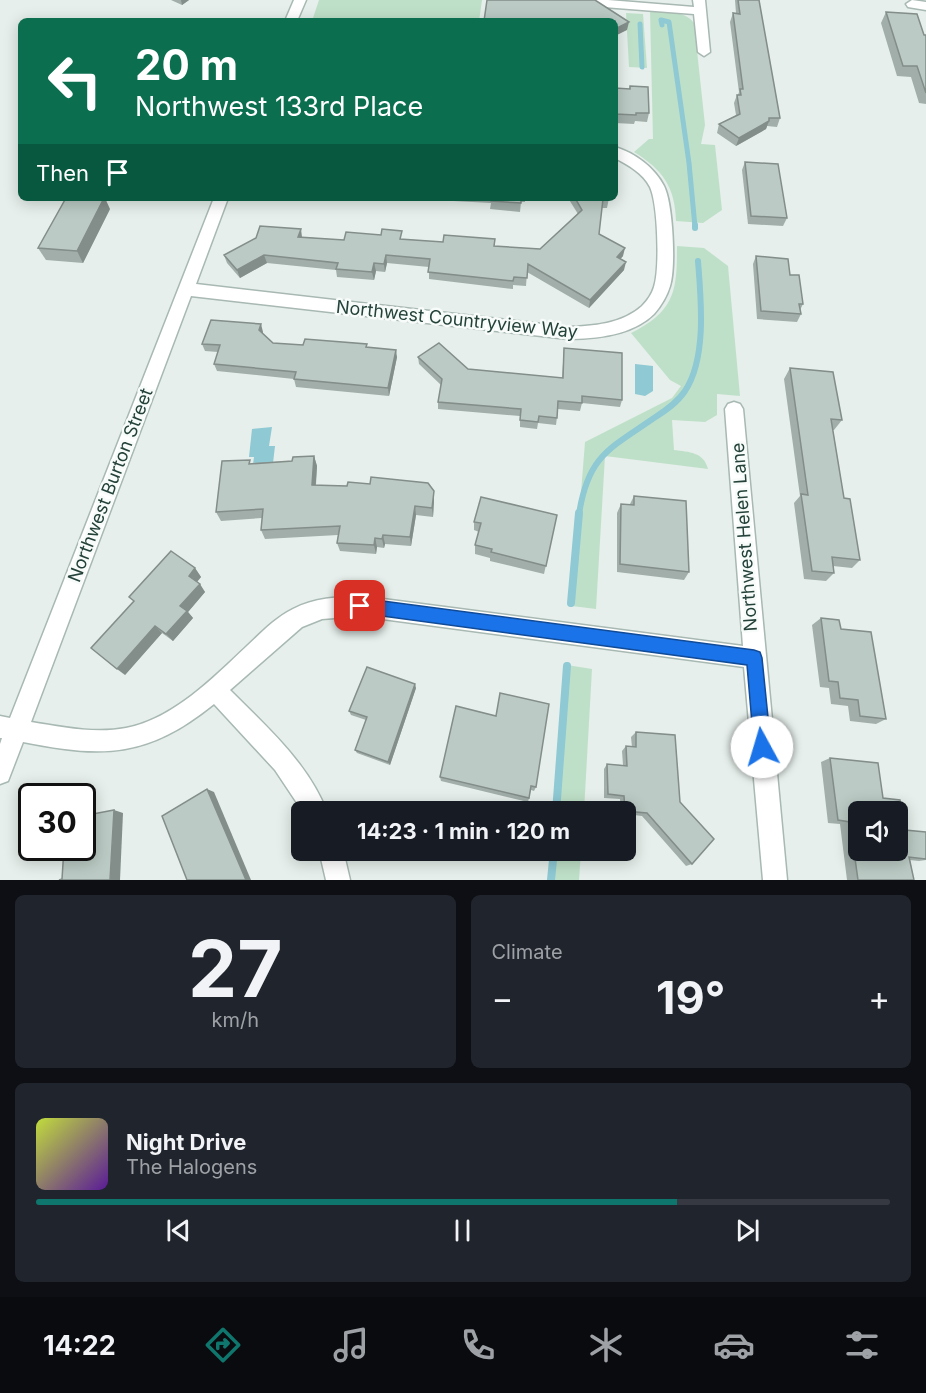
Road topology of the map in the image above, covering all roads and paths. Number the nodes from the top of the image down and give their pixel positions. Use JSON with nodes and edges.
{"nodes":[{"id":1,"x":300,"y":0,"type":"edge"},
{"id":2,"x":565,"y":0,"type":"edge"},
{"id":3,"x":912,"y":4,"type":"dead end"},
{"id":4,"x":699,"y":5,"type":"edge"},
{"id":5,"x":926,"y":6,"type":"edge"},
{"id":6,"x":292,"y":18,"type":"edge"},
{"id":7,"x":704,"y":52,"type":"dead end"},
{"id":8,"x":618,"y":154,"type":"edge"},
{"id":9,"x":220,"y":201,"type":"edge"},
{"id":10,"x":186,"y":289,"type":"junction"},
{"id":11,"x":734,"y":409,"type":"dead end"},
{"id":12,"x":754,"y":658,"type":"junction"},
{"id":13,"x":215,"y":690,"type":"junction"},
{"id":14,"x":8,"y":729,"type":"edge"},
{"id":15,"x":0,"y":773,"type":"edge"},
{"id":16,"x":310,"y":801,"type":"edge"},
{"id":17,"x":334,"y":861,"type":"edge"},
{"id":18,"x":338,"y":880,"type":"edge"},
{"id":19,"x":775,"y":880,"type":"edge"}],
"edges":[{"from":1,"to":6,"type":"street"},
{"from":2,"to":4,"type":"street"},
{"from":3,"to":5,"type":"street"},
{"from":4,"to":7,"type":"street"},
{"from":8,"to":10,"type":"street","name":"Northwest Countryview Way"},
{"from":9,"to":10,"type":"street","name":"Northwest Burton Street"},
{"from":10,"to":14,"type":"street","name":"Northwest Burton Street"},
{"from":11,"to":12,"type":"street","name":"Northwest Helen Lane"},
{"from":12,"to":13,"type":"street"},
{"from":12,"to":19,"type":"street","name":"Northwest Helen Lane"},
{"from":13,"to":14,"type":"street"},
{"from":13,"to":16,"type":"street"},
{"from":14,"to":15,"type":"street","name":"Northwest Burton Street"},
{"from":17,"to":18,"type":"street"}]}
